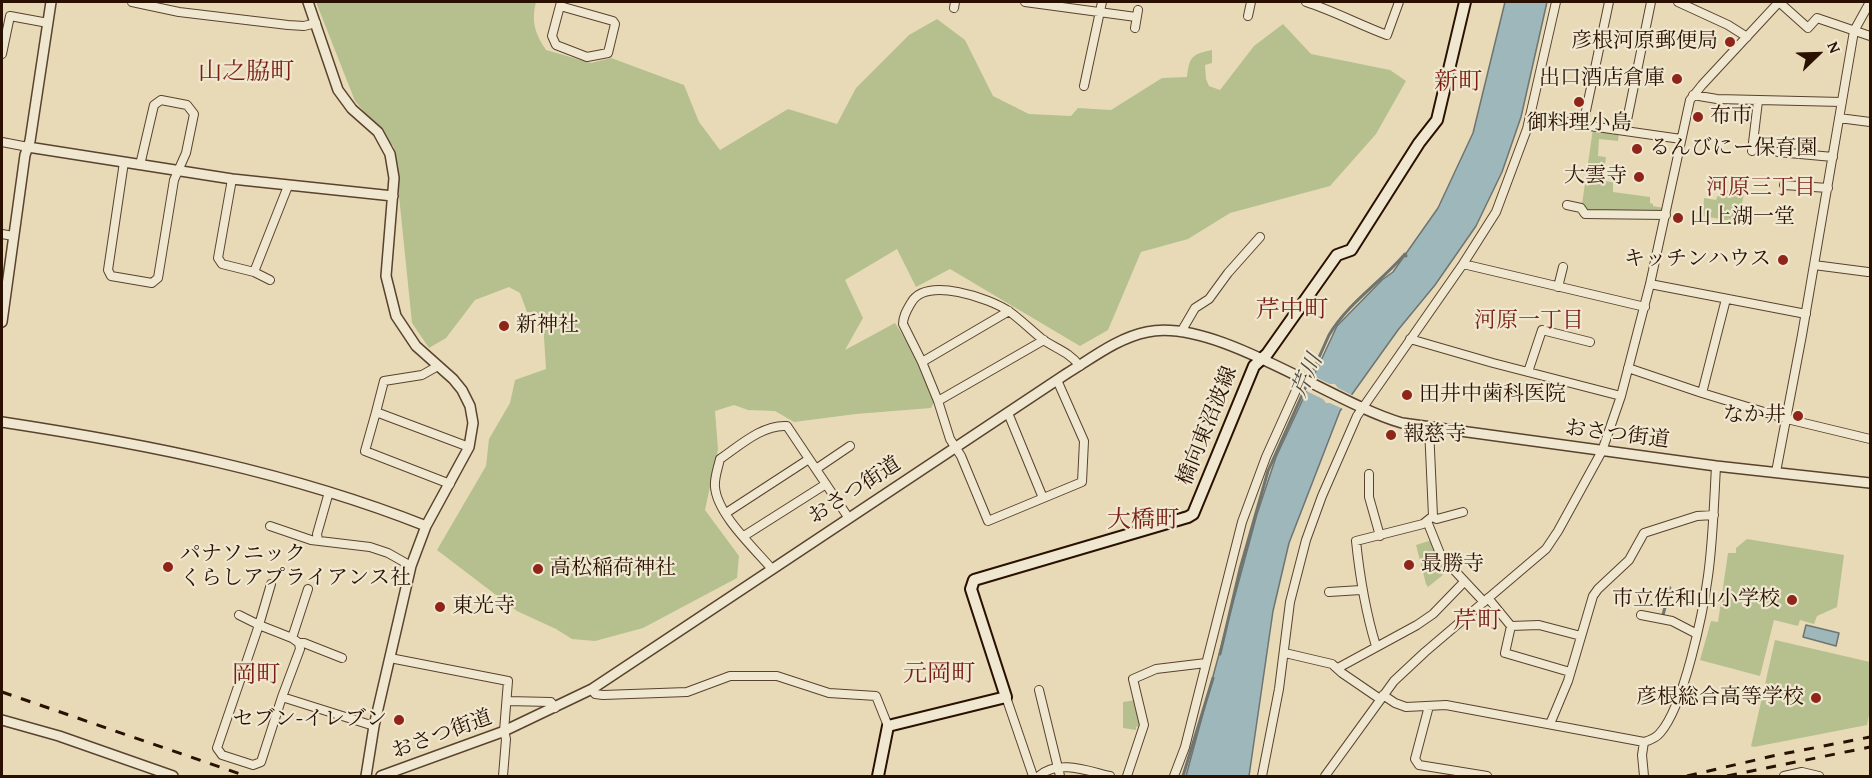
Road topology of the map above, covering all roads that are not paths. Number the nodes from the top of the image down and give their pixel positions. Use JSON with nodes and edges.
{"nodes":[{"id":1,"x":51,"y":2,"type":"edge"},
{"id":2,"x":132,"y":2,"type":"edge"},
{"id":3,"x":308,"y":2,"type":"edge"},
{"id":4,"x":1025,"y":2,"type":"edge"},
{"id":5,"x":1102,"y":2,"type":"edge"},
{"id":6,"x":1251,"y":2,"type":"edge"},
{"id":7,"x":1306,"y":2,"type":"edge"},
{"id":8,"x":1399,"y":2,"type":"edge"},
{"id":9,"x":1465,"y":2,"type":"edge"},
{"id":10,"x":1556,"y":2,"type":"edge"},
{"id":11,"x":1609,"y":2,"type":"edge"},
{"id":12,"x":1651,"y":2,"type":"edge"},
{"id":13,"x":1679,"y":2,"type":"edge"},
{"id":14,"x":1779,"y":2,"type":"edge"},
{"id":15,"x":1870,"y":2,"type":"edge"},
{"id":16,"x":1046,"y":3,"type":"edge"},
{"id":17,"x":560,"y":4,"type":"edge"},
{"id":18,"x":1100,"y":12,"type":"junction"},
{"id":19,"x":1248,"y":16,"type":"dead end"},
{"id":20,"x":48,"y":23,"type":"junction"},
{"id":21,"x":316,"y":23,"type":"junction"},
{"id":22,"x":1135,"y":28,"type":"dead end"},
{"id":23,"x":1854,"y":31,"type":"junction"},
{"id":24,"x":1870,"y":36,"type":"edge"},
{"id":25,"x":1747,"y":37,"type":"junction"},
{"id":26,"x":2,"y":54,"type":"edge"},
{"id":27,"x":1084,"y":86,"type":"dead end"},
{"id":28,"x":1693,"y":95,"type":"junction"},
{"id":29,"x":1758,"y":100,"type":"junction"},
{"id":30,"x":1842,"y":102,"type":"junction"},
{"id":31,"x":1545,"y":118,"type":"dead end"},
{"id":32,"x":1839,"y":118,"type":"junction"},
{"id":33,"x":1870,"y":122,"type":"edge"},
{"id":34,"x":1583,"y":125,"type":"junction"},
{"id":35,"x":1625,"y":130,"type":"junction"},
{"id":36,"x":1681,"y":139,"type":"junction"},
{"id":37,"x":2,"y":142,"type":"edge"},
{"id":38,"x":28,"y":147,"type":"junction"},
{"id":39,"x":1752,"y":151,"type":"dead end"},
{"id":40,"x":1778,"y":152,"type":"dead end"},
{"id":41,"x":1833,"y":157,"type":"junction"},
{"id":42,"x":124,"y":162,"type":"junction"},
{"id":43,"x":140,"y":165,"type":"junction"},
{"id":44,"x":178,"y":171,"type":"junction"},
{"id":45,"x":232,"y":178,"type":"junction"},
{"id":46,"x":1784,"y":185,"type":"dead end"},
{"id":47,"x":288,"y":186,"type":"junction"},
{"id":48,"x":1828,"y":188,"type":"junction"},
{"id":49,"x":393,"y":196,"type":"junction"},
{"id":50,"x":1567,"y":205,"type":"dead end"},
{"id":51,"x":1666,"y":215,"type":"junction"},
{"id":52,"x":2,"y":234,"type":"edge"},
{"id":53,"x":13,"y":236,"type":"junction"},
{"id":54,"x":1260,"y":237,"type":"dead end"},
{"id":55,"x":1463,"y":264,"type":"junction"},
{"id":56,"x":1814,"y":265,"type":"junction"},
{"id":57,"x":1563,"y":267,"type":"dead end"},
{"id":58,"x":254,"y":272,"type":"junction"},
{"id":59,"x":1868,"y":272,"type":"dead end"},
{"id":60,"x":5,"y":276,"type":"edge"},
{"id":61,"x":270,"y":280,"type":"dead end"},
{"id":62,"x":1650,"y":284,"type":"junction"},
{"id":63,"x":1558,"y":287,"type":"junction"},
{"id":64,"x":1726,"y":299,"type":"junction"},
{"id":65,"x":1645,"y":306,"type":"junction"},
{"id":66,"x":1009,"y":311,"type":"junction"},
{"id":67,"x":1806,"y":314,"type":"junction"},
{"id":68,"x":2,"y":322,"type":"edge"},
{"id":69,"x":1181,"y":332,"type":"junction"},
{"id":70,"x":1410,"y":339,"type":"junction"},
{"id":71,"x":1044,"y":340,"type":"junction"},
{"id":72,"x":1590,"y":342,"type":"dead end"},
{"id":73,"x":1260,"y":359,"type":"junction"},
{"id":74,"x":922,"y":362,"type":"junction"},
{"id":75,"x":438,"y":366,"type":"junction"},
{"id":76,"x":1080,"y":366,"type":"junction"},
{"id":77,"x":1628,"y":368,"type":"junction"},
{"id":78,"x":1528,"y":372,"type":"junction"},
{"id":79,"x":1057,"y":380,"type":"junction"},
{"id":80,"x":1300,"y":383,"type":"junction"},
{"id":81,"x":1702,"y":393,"type":"junction"},
{"id":82,"x":1621,"y":396,"type":"junction"},
{"id":83,"x":938,"y":401,"type":"junction"},
{"id":84,"x":1359,"y":407,"type":"junction"},
{"id":85,"x":376,"y":412,"type":"junction"},
{"id":86,"x":1008,"y":413,"type":"junction"},
{"id":87,"x":1787,"y":419,"type":"junction"},
{"id":88,"x":2,"y":423,"type":"edge"},
{"id":89,"x":1429,"y":428,"type":"junction"},
{"id":90,"x":1870,"y":439,"type":"edge"},
{"id":91,"x":850,"y":446,"type":"dead end"},
{"id":92,"x":469,"y":447,"type":"junction"},
{"id":93,"x":956,"y":447,"type":"junction"},
{"id":94,"x":1602,"y":451,"type":"junction"},
{"id":95,"x":809,"y":459,"type":"junction"},
{"id":96,"x":1716,"y":466,"type":"junction"},
{"id":97,"x":816,"y":469,"type":"junction"},
{"id":98,"x":1776,"y":472,"type":"junction"},
{"id":99,"x":1369,"y":474,"type":"dead end"},
{"id":100,"x":1870,"y":483,"type":"edge"},
{"id":101,"x":450,"y":484,"type":"junction"},
{"id":102,"x":826,"y":484,"type":"junction"},
{"id":103,"x":329,"y":492,"type":"junction"},
{"id":104,"x":1043,"y":498,"type":"junction"},
{"id":105,"x":1463,"y":512,"type":"dead end"},
{"id":106,"x":726,"y":513,"type":"junction"},
{"id":107,"x":1714,"y":515,"type":"junction"},
{"id":108,"x":848,"y":517,"type":"junction"},
{"id":109,"x":1430,"y":519,"type":"junction"},
{"id":110,"x":270,"y":526,"type":"dead end"},
{"id":111,"x":426,"y":526,"type":"junction"},
{"id":112,"x":744,"y":536,"type":"junction"},
{"id":113,"x":1380,"y":536,"type":"junction"},
{"id":114,"x":318,"y":540,"type":"junction"},
{"id":115,"x":411,"y":566,"type":"junction"},
{"id":116,"x":771,"y":568,"type":"junction"},
{"id":117,"x":1464,"y":582,"type":"junction"},
{"id":118,"x":271,"y":584,"type":"dead end"},
{"id":119,"x":308,"y":589,"type":"dead end"},
{"id":120,"x":1361,"y":590,"type":"junction"},
{"id":121,"x":1329,"y":592,"type":"dead end"},
{"id":122,"x":1486,"y":600,"type":"junction"},
{"id":123,"x":239,"y":615,"type":"dead end"},
{"id":124,"x":1641,"y":615,"type":"dead end"},
{"id":125,"x":259,"y":625,"type":"junction"},
{"id":126,"x":1511,"y":626,"type":"junction"},
{"id":127,"x":1697,"y":634,"type":"junction"},
{"id":128,"x":1581,"y":636,"type":"junction"},
{"id":129,"x":295,"y":641,"type":"junction"},
{"id":130,"x":1376,"y":646,"type":"junction"},
{"id":131,"x":1285,"y":654,"type":"junction"},
{"id":132,"x":342,"y":658,"type":"dead end"},
{"id":133,"x":390,"y":658,"type":"junction"},
{"id":134,"x":1206,"y":663,"type":"junction"},
{"id":135,"x":1338,"y":668,"type":"junction"},
{"id":136,"x":1570,"y":672,"type":"junction"},
{"id":137,"x":592,"y":689,"type":"junction"},
{"id":138,"x":1040,"y":690,"type":"dead end"},
{"id":139,"x":1382,"y":697,"type":"junction"},
{"id":140,"x":282,"y":698,"type":"junction"},
{"id":141,"x":1006,"y":698,"type":"junction"},
{"id":142,"x":507,"y":700,"type":"junction"},
{"id":143,"x":1429,"y":706,"type":"junction"},
{"id":144,"x":555,"y":708,"type":"junction"},
{"id":145,"x":2,"y":720,"type":"edge"},
{"id":146,"x":1550,"y":724,"type":"junction"},
{"id":147,"x":374,"y":726,"type":"junction"},
{"id":148,"x":888,"y":726,"type":"junction"},
{"id":149,"x":504,"y":731,"type":"junction"},
{"id":150,"x":1644,"y":742,"type":"junction"},
{"id":151,"x":1058,"y":767,"type":"junction"},
{"id":152,"x":173,"y":777,"type":"edge"},
{"id":153,"x":366,"y":777,"type":"edge"},
{"id":154,"x":381,"y":777,"type":"edge"},
{"id":155,"x":503,"y":777,"type":"edge"},
{"id":156,"x":878,"y":777,"type":"edge"},
{"id":157,"x":1033,"y":777,"type":"edge"},
{"id":158,"x":1039,"y":777,"type":"edge"},
{"id":159,"x":1060,"y":777,"type":"edge"},
{"id":160,"x":1110,"y":777,"type":"edge"},
{"id":161,"x":1127,"y":777,"type":"edge"},
{"id":162,"x":1173,"y":777,"type":"edge"},
{"id":163,"x":1262,"y":777,"type":"edge"},
{"id":164,"x":1325,"y":777,"type":"edge"},
{"id":165,"x":1486,"y":777,"type":"edge"},
{"id":166,"x":1644,"y":777,"type":"edge"},
{"id":167,"x":1784,"y":777,"type":"edge"},
{"id":168,"x":1819,"y":777,"type":"edge"}],
"edges":[{"from":1,"to":20,"type":"street"},
{"from":2,"to":21,"type":"street"},
{"from":3,"to":21,"type":"street"},
{"from":4,"to":16,"type":"street"},
{"from":5,"to":18,"type":"street"},
{"from":6,"to":19,"type":"street"},
{"from":7,"to":8,"type":"street"},
{"from":9,"to":73,"type":"main road","name":"橋向東沼波線"},
{"from":10,"to":55,"type":"street"},
{"from":11,"to":34,"type":"street"},
{"from":12,"to":35,"type":"street"},
{"from":13,"to":25,"type":"street"},
{"from":14,"to":23,"type":"street"},
{"from":14,"to":25,"type":"street"},
{"from":15,"to":23,"type":"street"},
{"from":16,"to":18,"type":"street"},
{"from":17,"to":17,"type":"street"},
{"from":18,"to":22,"type":"street"},
{"from":18,"to":27,"type":"street"},
{"from":20,"to":26,"type":"street"},
{"from":20,"to":38,"type":"street"},
{"from":21,"to":49,"type":"street"},
{"from":23,"to":24,"type":"street"},
{"from":23,"to":30,"type":"street"},
{"from":25,"to":28,"type":"street"},
{"from":28,"to":29,"type":"street"},
{"from":28,"to":36,"type":"street"},
{"from":29,"to":30,"type":"street"},
{"from":29,"to":39,"type":"street"},
{"from":30,"to":32,"type":"street"},
{"from":31,"to":34,"type":"street"},
{"from":32,"to":33,"type":"street"},
{"from":32,"to":41,"type":"street"},
{"from":34,"to":35,"type":"street"},
{"from":35,"to":36,"type":"street"},
{"from":36,"to":51,"type":"street"},
{"from":37,"to":38,"type":"street"},
{"from":38,"to":42,"type":"street"},
{"from":38,"to":53,"type":"street"},
{"from":40,"to":41,"type":"street"},
{"from":41,"to":48,"type":"street"},
{"from":42,"to":43,"type":"street"},
{"from":42,"to":44,"type":"street"},
{"from":43,"to":44,"type":"street"},
{"from":43,"to":44,"type":"street"},
{"from":44,"to":45,"type":"street"},
{"from":45,"to":47,"type":"street"},
{"from":45,"to":58,"type":"street"},
{"from":46,"to":48,"type":"street"},
{"from":47,"to":49,"type":"street"},
{"from":47,"to":58,"type":"street"},
{"from":48,"to":56,"type":"street"},
{"from":49,"to":75,"type":"street"},
{"from":50,"to":51,"type":"street"},
{"from":51,"to":62,"type":"street"},
{"from":52,"to":53,"type":"street"},
{"from":53,"to":60,"type":"street"},
{"from":54,"to":69,"type":"street"},
{"from":55,"to":63,"type":"street"},
{"from":55,"to":70,"type":"street"},
{"from":56,"to":59,"type":"street"},
{"from":56,"to":67,"type":"street"},
{"from":57,"to":63,"type":"street"},
{"from":58,"to":61,"type":"street"},
{"from":60,"to":68,"type":"street"},
{"from":62,"to":64,"type":"street"},
{"from":62,"to":65,"type":"street"},
{"from":63,"to":65,"type":"street"},
{"from":64,"to":67,"type":"street"},
{"from":64,"to":81,"type":"street"},
{"from":65,"to":77,"type":"street"},
{"from":66,"to":71,"type":"street"},
{"from":66,"to":74,"type":"street"},
{"from":66,"to":74,"type":"street"},
{"from":67,"to":87,"type":"street"},
{"from":69,"to":73,"type":"street","name":"おさつ街道"},
{"from":69,"to":76,"type":"street","name":"おさつ街道"},
{"from":70,"to":78,"type":"street"},
{"from":70,"to":84,"type":"street"},
{"from":71,"to":76,"type":"street"},
{"from":71,"to":83,"type":"street"},
{"from":72,"to":78,"type":"street"},
{"from":73,"to":80,"type":"street","name":"おさつ街道"},
{"from":73,"to":141,"type":"main road","name":"橋向東沼波線"},
{"from":74,"to":83,"type":"street"},
{"from":75,"to":85,"type":"street"},
{"from":75,"to":92,"type":"street"},
{"from":76,"to":79,"type":"street","name":"おさつ街道"},
{"from":77,"to":81,"type":"street"},
{"from":77,"to":82,"type":"street"},
{"from":78,"to":82,"type":"street"},
{"from":79,"to":86,"type":"street","name":"おさつ街道"},
{"from":79,"to":104,"type":"street"},
{"from":80,"to":84,"type":"street","name":"おさつ街道"},
{"from":80,"to":134,"type":"street"},
{"from":81,"to":87,"type":"street"},
{"from":82,"to":94,"type":"street"},
{"from":83,"to":93,"type":"street"},
{"from":84,"to":89,"type":"street","name":"おさつ街道"},
{"from":84,"to":131,"type":"street"},
{"from":85,"to":92,"type":"street"},
{"from":85,"to":101,"type":"street"},
{"from":86,"to":93,"type":"street","name":"おさつ街道"},
{"from":86,"to":104,"type":"street"},
{"from":87,"to":90,"type":"street"},
{"from":87,"to":98,"type":"street"},
{"from":88,"to":103,"type":"street"},
{"from":89,"to":94,"type":"street","name":"おさつ街道"},
{"from":89,"to":109,"type":"street"},
{"from":91,"to":97,"type":"street"},
{"from":92,"to":101,"type":"street"},
{"from":93,"to":104,"type":"street"},
{"from":93,"to":108,"type":"street","name":"おさつ街道"},
{"from":94,"to":96,"type":"street","name":"おさつ街道"},
{"from":94,"to":122,"type":"street"},
{"from":95,"to":97,"type":"street"},
{"from":95,"to":106,"type":"street"},
{"from":95,"to":106,"type":"street"},
{"from":96,"to":98,"type":"street","name":"おさつ街道"},
{"from":96,"to":107,"type":"street"},
{"from":97,"to":102,"type":"street"},
{"from":98,"to":100,"type":"street","name":"おさつ街道"},
{"from":99,"to":113,"type":"street"},
{"from":101,"to":111,"type":"street"},
{"from":102,"to":108,"type":"street"},
{"from":102,"to":112,"type":"street"},
{"from":103,"to":111,"type":"street"},
{"from":103,"to":114,"type":"street"},
{"from":105,"to":109,"type":"street"},
{"from":106,"to":112,"type":"street"},
{"from":107,"to":127,"type":"street"},
{"from":107,"to":128,"type":"street"},
{"from":108,"to":116,"type":"street","name":"おさつ街道"},
{"from":109,"to":113,"type":"street"},
{"from":109,"to":117,"type":"street"},
{"from":110,"to":114,"type":"street"},
{"from":111,"to":115,"type":"street"},
{"from":112,"to":116,"type":"street"},
{"from":113,"to":120,"type":"street"},
{"from":114,"to":115,"type":"street"},
{"from":115,"to":133,"type":"street"},
{"from":116,"to":137,"type":"street","name":"おさつ街道"},
{"from":117,"to":122,"type":"street"},
{"from":117,"to":130,"type":"street"},
{"from":118,"to":125,"type":"street"},
{"from":119,"to":129,"type":"street"},
{"from":120,"to":121,"type":"street"},
{"from":120,"to":130,"type":"street"},
{"from":122,"to":126,"type":"street"},
{"from":122,"to":139,"type":"street"},
{"from":123,"to":125,"type":"street"},
{"from":124,"to":127,"type":"street"},
{"from":125,"to":129,"type":"street"},
{"from":125,"to":140,"type":"street"},
{"from":126,"to":128,"type":"street"},
{"from":126,"to":136,"type":"street"},
{"from":127,"to":150,"type":"street"},
{"from":128,"to":136,"type":"street"},
{"from":129,"to":132,"type":"street"},
{"from":129,"to":140,"type":"street"},
{"from":130,"to":135,"type":"street"},
{"from":131,"to":135,"type":"street"},
{"from":131,"to":163,"type":"street"},
{"from":133,"to":142,"type":"street"},
{"from":133,"to":147,"type":"street"},
{"from":134,"to":161,"type":"street"},
{"from":134,"to":162,"type":"street"},
{"from":135,"to":139,"type":"street"},
{"from":136,"to":146,"type":"street"},
{"from":137,"to":144,"type":"street","name":"おさつ街道"},
{"from":137,"to":148,"type":"street"},
{"from":138,"to":151,"type":"street"},
{"from":139,"to":143,"type":"street"},
{"from":139,"to":164,"type":"street"},
{"from":140,"to":147,"type":"street"},
{"from":141,"to":148,"type":"main road"},
{"from":141,"to":157,"type":"street"},
{"from":142,"to":144,"type":"street"},
{"from":142,"to":149,"type":"street"},
{"from":143,"to":146,"type":"street"},
{"from":143,"to":165,"type":"street"},
{"from":144,"to":149,"type":"street","name":"おさつ街道"},
{"from":145,"to":152,"type":"street"},
{"from":146,"to":150,"type":"street"},
{"from":147,"to":153,"type":"street"},
{"from":148,"to":156,"type":"main road"},
{"from":149,"to":154,"type":"street","name":"おさつ街道"},
{"from":149,"to":155,"type":"street"},
{"from":150,"to":166,"type":"street"},
{"from":151,"to":158,"type":"street"},
{"from":151,"to":159,"type":"street"},
{"from":151,"to":160,"type":"street"},
{"from":167,"to":168,"type":"street"}]}
